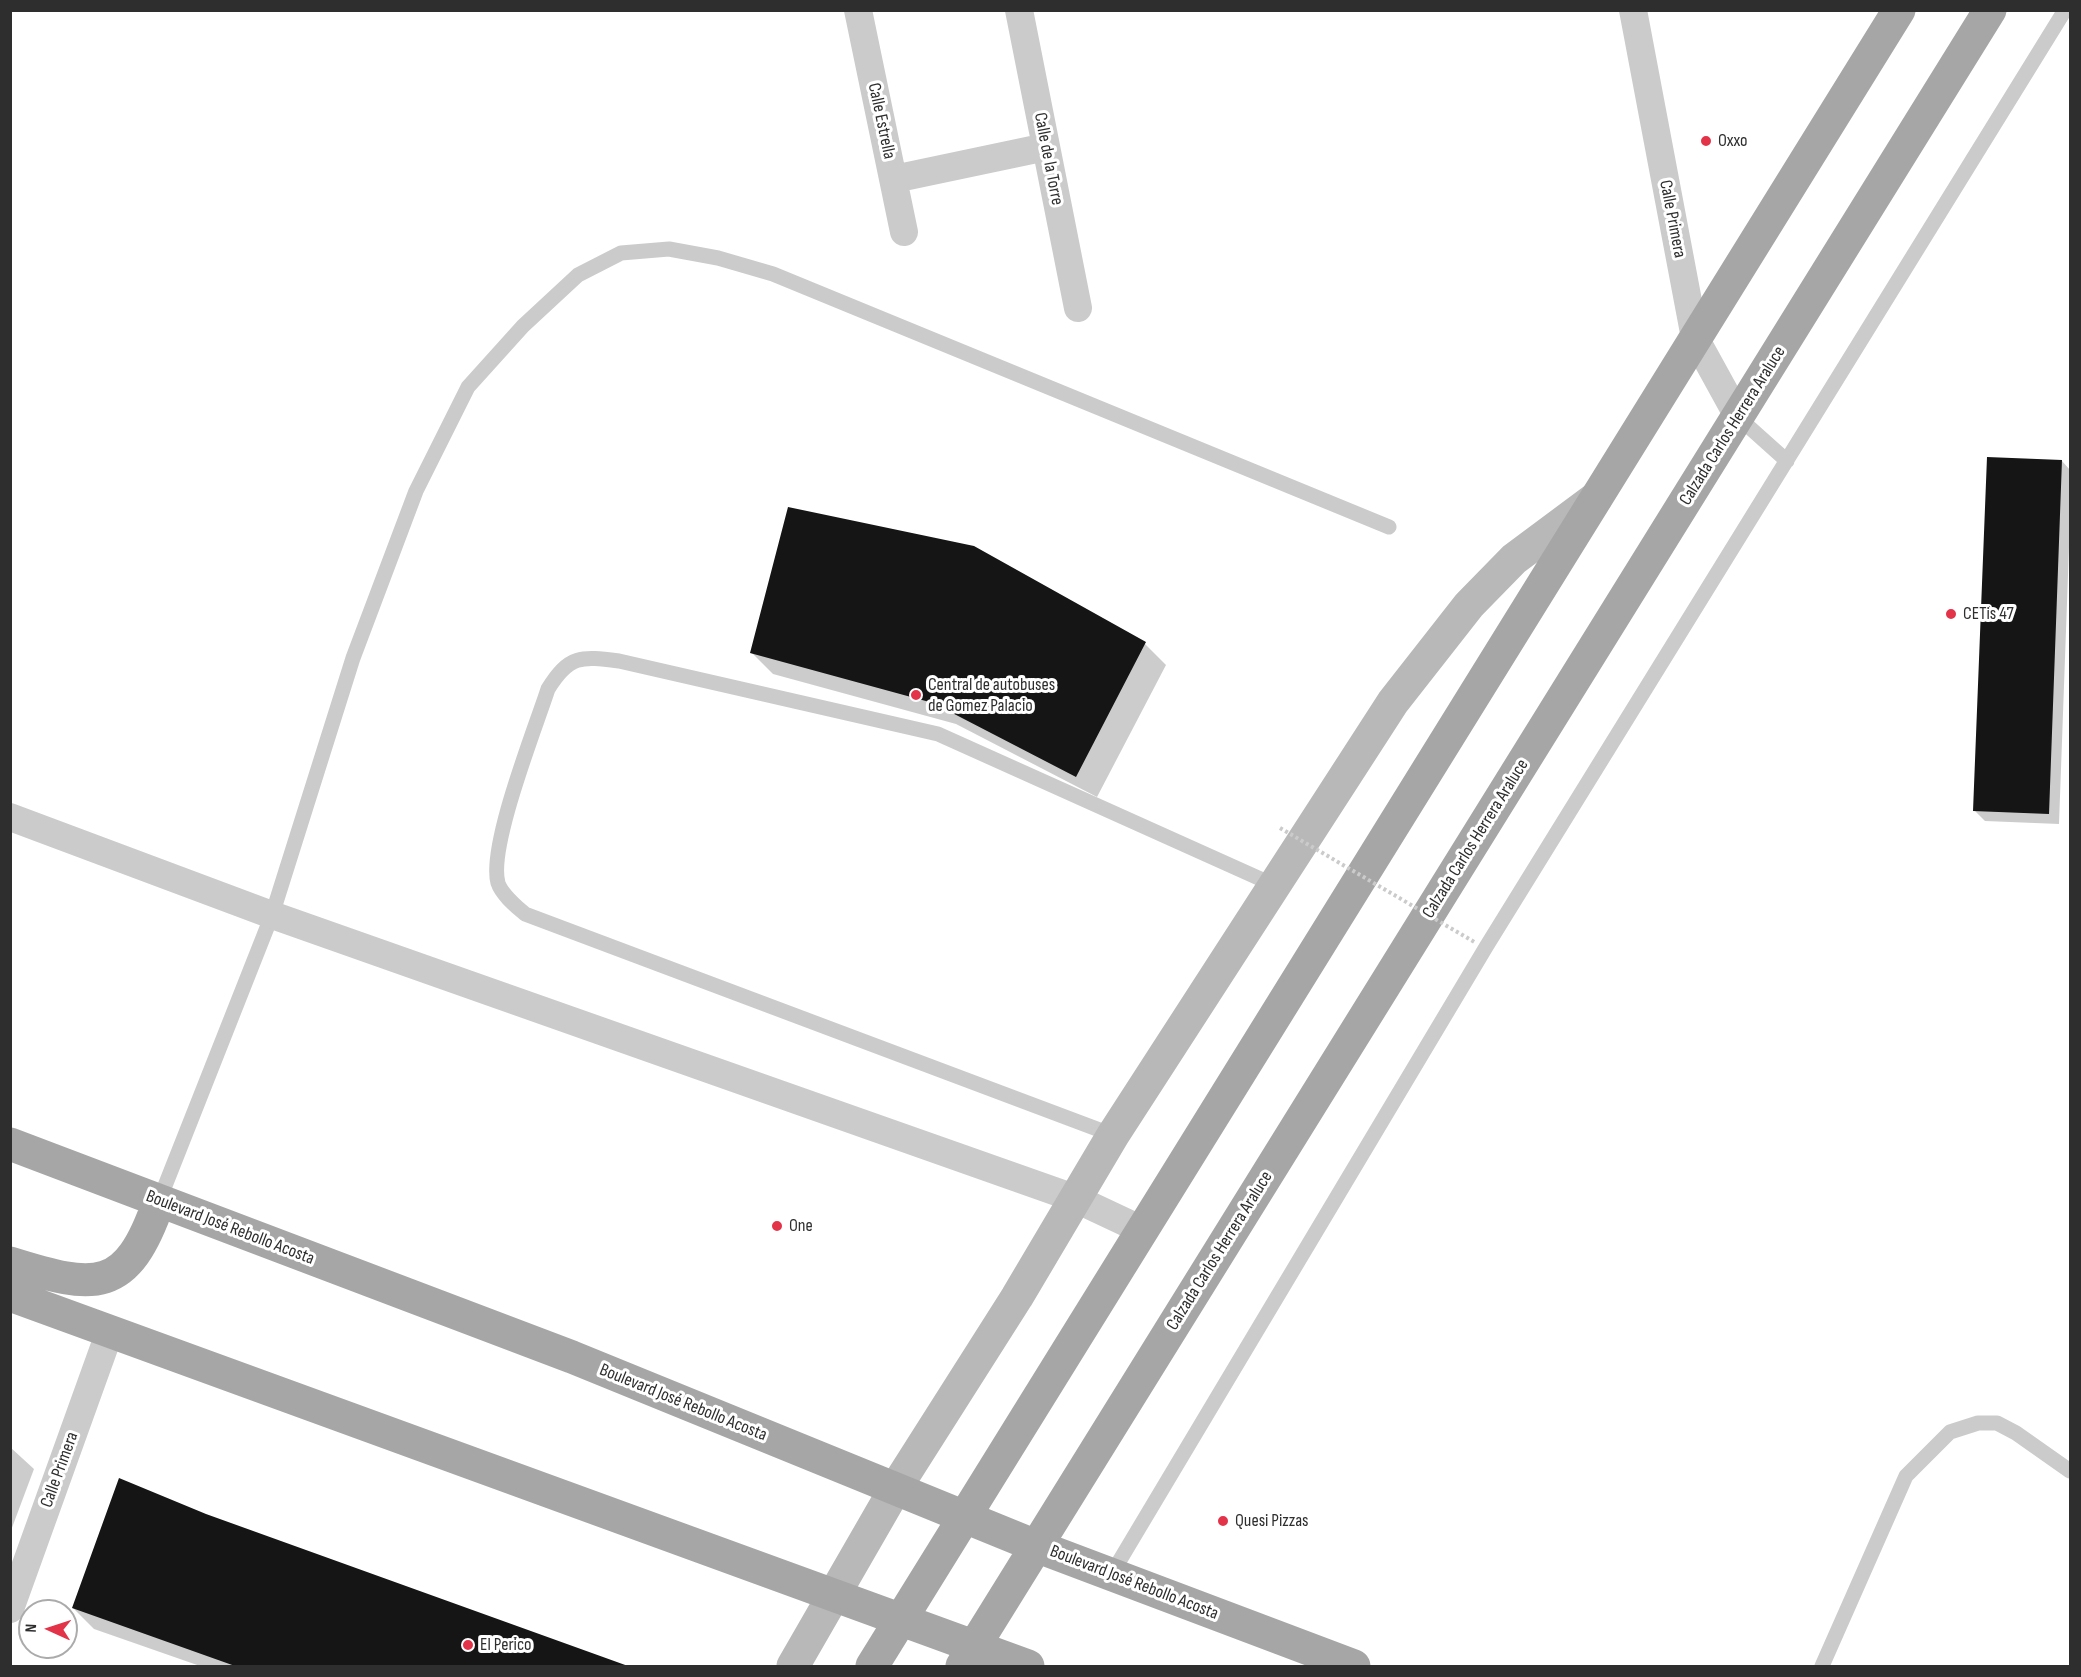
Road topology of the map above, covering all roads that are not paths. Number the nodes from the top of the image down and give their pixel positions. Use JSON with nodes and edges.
{"nodes":[{"id":1,"x":858,"y":10,"type":"edge"},
{"id":2,"x":1018,"y":10,"type":"edge"},
{"id":3,"x":1633,"y":10,"type":"edge"},
{"id":4,"x":1899,"y":10,"type":"edge"},
{"id":5,"x":1990,"y":10,"type":"edge"},
{"id":6,"x":2065,"y":10,"type":"edge"},
{"id":7,"x":1046,"y":147,"type":"junction"},
{"id":8,"x":894,"y":179,"type":"junction"},
{"id":9,"x":904,"y":232,"type":"dead end"},
{"id":10,"x":1078,"y":308,"type":"dead end"},
{"id":11,"x":1695,"y":338,"type":"junction"},
{"id":12,"x":1738,"y":418,"type":"junction"},
{"id":13,"x":1786,"y":461,"type":"junction"},
{"id":14,"x":1599,"y":496,"type":"junction"},
{"id":15,"x":1389,"y":527,"type":"dead end"},
{"id":16,"x":10,"y":817,"type":"edge"},
{"id":17,"x":1274,"y":885,"type":"junction"},
{"id":18,"x":272,"y":915,"type":"junction"},
{"id":19,"x":1113,"y":1135,"type":"junction"},
{"id":20,"x":10,"y":1144,"type":"edge"},
{"id":21,"x":1074,"y":1198,"type":"junction"},
{"id":22,"x":159,"y":1201,"type":"junction"},
{"id":23,"x":1142,"y":1230,"type":"junction"},
{"id":24,"x":10,"y":1263,"type":"edge"},
{"id":25,"x":10,"y":1295,"type":"edge"},
{"id":26,"x":110,"y":1331,"type":"junction"},
{"id":27,"x":2070,"y":1471,"type":"edge"},
{"id":28,"x":895,"y":1489,"type":"junction"},
{"id":29,"x":964,"y":1518,"type":"junction"},
{"id":30,"x":1036,"y":1546,"type":"junction"},
{"id":31,"x":1111,"y":1575,"type":"junction"},
{"id":32,"x":835,"y":1595,"type":"junction"},
{"id":33,"x":10,"y":1609,"type":"edge"},
{"id":34,"x":900,"y":1621,"type":"junction"},
{"id":35,"x":969,"y":1657,"type":"edge"},
{"id":36,"x":793,"y":1666,"type":"edge"},
{"id":37,"x":872,"y":1666,"type":"edge"},
{"id":38,"x":1028,"y":1666,"type":"edge"},
{"id":39,"x":1354,"y":1666,"type":"edge"},
{"id":40,"x":1822,"y":1666,"type":"edge"}],
"edges":[{"from":1,"to":8,"type":"street","name":"Calle Estrella"},
{"from":2,"to":7,"type":"street","name":"Calle de la Torre"},
{"from":3,"to":11,"type":"street","name":"Calle Primera"},
{"from":4,"to":11,"type":"main road"},
{"from":5,"to":12,"type":"main road","name":"Calzada Carlos Herrera Araluce"},
{"from":6,"to":13,"type":"lane"},
{"from":7,"to":8,"type":"street"},
{"from":7,"to":10,"type":"street","name":"Calle de la Torre"},
{"from":8,"to":9,"type":"street","name":"Calle Estrella"},
{"from":11,"to":12,"type":"street","name":"Calle Primera"},
{"from":11,"to":14,"type":"main road"},
{"from":12,"to":13,"type":"lane"},
{"from":12,"to":30,"type":"main road","name":"Calzada Carlos Herrera Araluce"},
{"from":13,"to":31,"type":"lane"},
{"from":14,"to":17,"type":"street"},
{"from":14,"to":23,"type":"main road"},
{"from":15,"to":18,"type":"lane"},
{"from":16,"to":18,"type":"street"},
{"from":17,"to":19,"type":"street"},
{"from":17,"to":19,"type":"lane"},
{"from":18,"to":21,"type":"street"},
{"from":18,"to":22,"type":"lane"},
{"from":19,"to":21,"type":"street"},
{"from":20,"to":22,"type":"main road","name":"Boulevard José Rebollo Acosta"},
{"from":21,"to":23,"type":"street"},
{"from":21,"to":28,"type":"street"},
{"from":22,"to":24,"type":"main road"},
{"from":22,"to":28,"type":"main road","name":"Boulevard José Rebollo Acosta"},
{"from":23,"to":29,"type":"main road"},
{"from":25,"to":26,"type":"main road"},
{"from":26,"to":32,"type":"main road"},
{"from":26,"to":33,"type":"street","name":"Calle Primera"},
{"from":27,"to":40,"type":"lane"},
{"from":28,"to":29,"type":"main road","name":"Boulevard José Rebollo Acosta"},
{"from":28,"to":32,"type":"street"},
{"from":29,"to":30,"type":"main road","name":"Boulevard José Rebollo Acosta"},
{"from":29,"to":34,"type":"main road"},
{"from":30,"to":31,"type":"main road","name":"Boulevard José Rebollo Acosta"},
{"from":30,"to":35,"type":"main road","name":"Calzada Carlos Herrera Araluce"},
{"from":31,"to":39,"type":"main road","name":"Boulevard José Rebollo Acosta"},
{"from":32,"to":34,"type":"main road"},
{"from":32,"to":36,"type":"street"},
{"from":34,"to":35,"type":"main road"},
{"from":34,"to":37,"type":"main road"},
{"from":35,"to":38,"type":"main road"}]}
